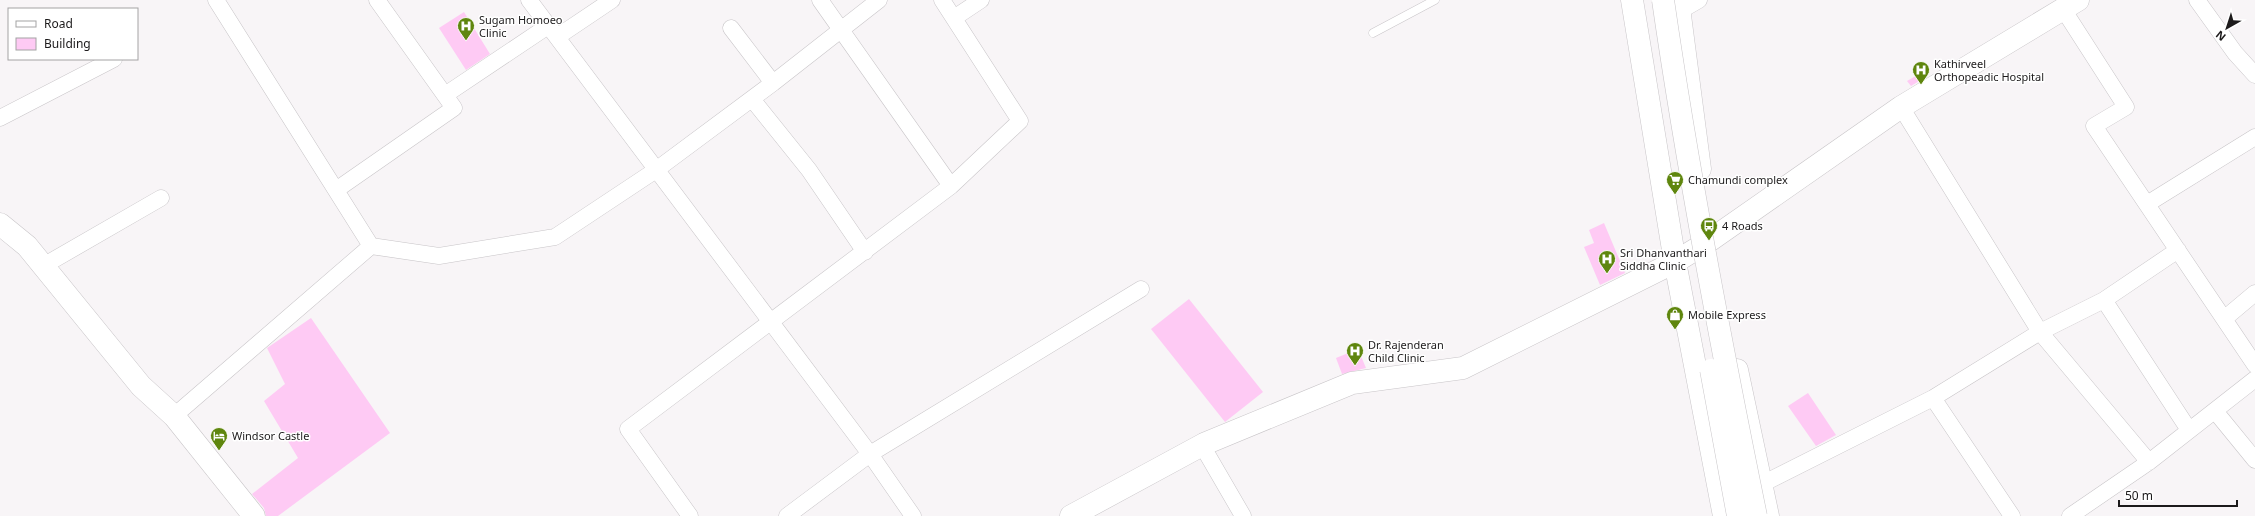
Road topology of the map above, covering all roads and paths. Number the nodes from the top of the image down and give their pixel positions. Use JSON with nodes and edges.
{"nodes":[{"id":1,"x":216,"y":0,"type":"edge"},
{"id":2,"x":377,"y":0,"type":"edge"},
{"id":3,"x":529,"y":0,"type":"edge"},
{"id":4,"x":612,"y":0,"type":"edge"},
{"id":5,"x":820,"y":0,"type":"edge"},
{"id":6,"x":879,"y":0,"type":"edge"},
{"id":7,"x":942,"y":0,"type":"edge"},
{"id":8,"x":981,"y":0,"type":"edge"},
{"id":9,"x":1435,"y":0,"type":"edge"},
{"id":10,"x":1632,"y":0,"type":"edge"},
{"id":11,"x":1648,"y":0,"type":"edge"},
{"id":12,"x":1699,"y":0,"type":"edge"},
{"id":13,"x":2197,"y":0,"type":"edge"},
{"id":14,"x":1673,"y":4,"type":"edge"},
{"id":15,"x":2070,"y":4,"type":"edge"},
{"id":16,"x":954,"y":18,"type":"junction"},
{"id":17,"x":731,"y":28,"type":"dead end"},
{"id":18,"x":840,"y":30,"type":"junction"},
{"id":19,"x":553,"y":32,"type":"junction"},
{"id":20,"x":1373,"y":33,"type":"dead end"},
{"id":21,"x":112,"y":60,"type":"edge"},
{"id":22,"x":2255,"y":75,"type":"edge"},
{"id":23,"x":773,"y":83,"type":"junction"},
{"id":24,"x":445,"y":95,"type":"junction"},
{"id":25,"x":752,"y":99,"type":"junction"},
{"id":26,"x":1900,"y":107,"type":"junction"},
{"id":27,"x":0,"y":118,"type":"edge"},
{"id":28,"x":2255,"y":136,"type":"edge"},
{"id":29,"x":656,"y":170,"type":"junction"},
{"id":30,"x":951,"y":186,"type":"junction"},
{"id":31,"x":336,"y":190,"type":"junction"},
{"id":32,"x":162,"y":198,"type":"dead end"},
{"id":33,"x":2147,"y":204,"type":"junction"},
{"id":34,"x":0,"y":224,"type":"edge"},
{"id":35,"x":1709,"y":241,"type":"junction"},
{"id":36,"x":371,"y":246,"type":"junction"},
{"id":37,"x":2178,"y":250,"type":"junction"},
{"id":38,"x":864,"y":252,"type":"junction"},
{"id":39,"x":1675,"y":262,"type":"junction"},
{"id":40,"x":43,"y":266,"type":"junction"},
{"id":41,"x":1141,"y":289,"type":"dead end"},
{"id":42,"x":2255,"y":293,"type":"edge"},
{"id":43,"x":2104,"y":300,"type":"junction"},
{"id":44,"x":2224,"y":319,"type":"junction"},
{"id":45,"x":771,"y":323,"type":"junction"},
{"id":46,"x":2040,"y":332,"type":"junction"},
{"id":47,"x":2255,"y":364,"type":"edge"},
{"id":48,"x":2255,"y":379,"type":"edge"},
{"id":49,"x":1933,"y":398,"type":"junction"},
{"id":50,"x":2215,"y":410,"type":"junction"},
{"id":51,"x":174,"y":416,"type":"junction"},
{"id":52,"x":2190,"y":430,"type":"junction"},
{"id":53,"x":1204,"y":444,"type":"junction"},
{"id":54,"x":870,"y":454,"type":"junction"},
{"id":55,"x":2255,"y":460,"type":"edge"},
{"id":56,"x":2149,"y":462,"type":"junction"},
{"id":57,"x":1762,"y":484,"type":"junction"},
{"id":58,"x":1096,"y":510,"type":"edge"},
{"id":59,"x":254,"y":516,"type":"edge"},
{"id":60,"x":690,"y":516,"type":"edge"},
{"id":61,"x":787,"y":516,"type":"edge"},
{"id":62,"x":913,"y":516,"type":"edge"},
{"id":63,"x":1071,"y":516,"type":"edge"},
{"id":64,"x":1242,"y":516,"type":"edge"},
{"id":65,"x":1724,"y":516,"type":"edge"},
{"id":66,"x":1738,"y":516,"type":"edge"},
{"id":67,"x":1756,"y":516,"type":"edge"},
{"id":68,"x":1768,"y":516,"type":"edge"},
{"id":69,"x":2012,"y":516,"type":"edge"},
{"id":70,"x":2070,"y":516,"type":"edge"}],
"edges":[{"from":1,"to":31,"type":"street"},
{"from":2,"to":24,"type":"street"},
{"from":3,"to":19,"type":"street"},
{"from":4,"to":19,"type":"street"},
{"from":5,"to":18,"type":"street"},
{"from":6,"to":18,"type":"street"},
{"from":7,"to":16,"type":"street"},
{"from":8,"to":16,"type":"street"},
{"from":9,"to":20,"type":"lane"},
{"from":10,"to":39,"type":"main road"},
{"from":11,"to":66,"type":"main road","bridge":true},
{"from":12,"to":14,"type":"street"},
{"from":13,"to":22,"type":"street"},
{"from":14,"to":35,"type":"main road"},
{"from":14,"to":67,"type":"main road","bridge":true},
{"from":15,"to":26,"type":"main road"},
{"from":15,"to":33,"type":"street"},
{"from":16,"to":30,"type":"street"},
{"from":17,"to":23,"type":"street"},
{"from":18,"to":23,"type":"street"},
{"from":18,"to":30,"type":"street"},
{"from":19,"to":24,"type":"street"},
{"from":19,"to":29,"type":"street"},
{"from":21,"to":27,"type":"street"},
{"from":23,"to":25,"type":"street"},
{"from":24,"to":31,"type":"street"},
{"from":25,"to":29,"type":"street"},
{"from":25,"to":38,"type":"street"},
{"from":26,"to":35,"type":"main road"},
{"from":26,"to":46,"type":"street"},
{"from":28,"to":33,"type":"street"},
{"from":29,"to":36,"type":"street"},
{"from":29,"to":45,"type":"street"},
{"from":30,"to":38,"type":"street"},
{"from":31,"to":36,"type":"street"},
{"from":32,"to":40,"type":"street"},
{"from":33,"to":37,"type":"street"},
{"from":34,"to":40,"type":"main road"},
{"from":35,"to":39,"type":"main road"},
{"from":35,"to":57,"type":"main road"},
{"from":36,"to":51,"type":"street"},
{"from":37,"to":43,"type":"street"},
{"from":37,"to":44,"type":"street"},
{"from":38,"to":45,"type":"street"},
{"from":39,"to":53,"type":"main road"},
{"from":39,"to":65,"type":"main road"},
{"from":40,"to":51,"type":"main road"},
{"from":41,"to":54,"type":"street"},
{"from":42,"to":44,"type":"street"},
{"from":43,"to":46,"type":"street"},
{"from":43,"to":52,"type":"street"},
{"from":44,"to":47,"type":"street"},
{"from":45,"to":54,"type":"street"},
{"from":45,"to":60,"type":"street"},
{"from":46,"to":49,"type":"street"},
{"from":46,"to":56,"type":"street"},
{"from":48,"to":50,"type":"street"},
{"from":49,"to":57,"type":"street"},
{"from":49,"to":69,"type":"street"},
{"from":50,"to":52,"type":"street"},
{"from":50,"to":55,"type":"street"},
{"from":51,"to":59,"type":"main road"},
{"from":52,"to":56,"type":"street"},
{"from":53,"to":58,"type":"main road"},
{"from":53,"to":64,"type":"street"},
{"from":54,"to":61,"type":"street"},
{"from":54,"to":62,"type":"street"},
{"from":56,"to":70,"type":"street"},
{"from":57,"to":68,"type":"main road"},
{"from":58,"to":63,"type":"main road"}]}
